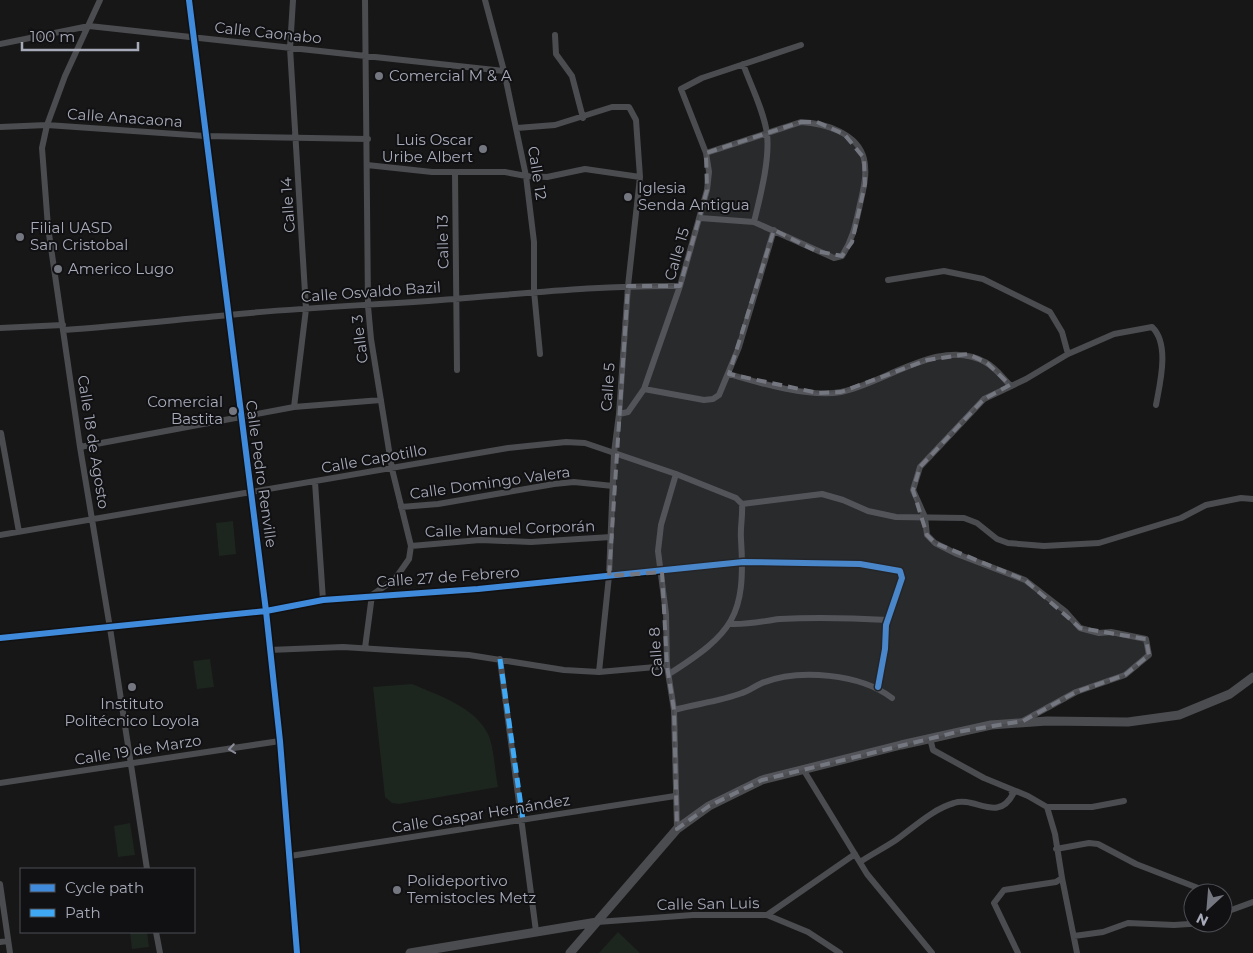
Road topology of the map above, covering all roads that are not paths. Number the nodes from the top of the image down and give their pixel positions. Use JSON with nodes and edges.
{"nodes":[{"id":1,"x":100,"y":0,"type":"edge"},
{"id":2,"x":189,"y":0,"type":"edge"},
{"id":3,"x":293,"y":0,"type":"edge"},
{"id":4,"x":365,"y":0,"type":"edge"},
{"id":5,"x":485,"y":0,"type":"edge"},
{"id":6,"x":89,"y":26,"type":"junction"},
{"id":7,"x":555,"y":35,"type":"dead end"},
{"id":8,"x":194,"y":38,"type":"junction"},
{"id":9,"x":0,"y":44,"type":"edge"},
{"id":10,"x":801,"y":46,"type":"dead end"},
{"id":11,"x":290,"y":48,"type":"junction"},
{"id":12,"x":365,"y":56,"type":"junction"},
{"id":13,"x":743,"y":64,"type":"junction"},
{"id":14,"x":504,"y":71,"type":"junction"},
{"id":15,"x":583,"y":118,"type":"junction"},
{"id":16,"x":47,"y":125,"type":"junction"},
{"id":17,"x":0,"y":127,"type":"edge"},
{"id":18,"x":517,"y":128,"type":"junction"},
{"id":19,"x":767,"y":134,"type":"junction"},
{"id":20,"x":205,"y":136,"type":"junction"},
{"id":21,"x":296,"y":139,"type":"junction"},
{"id":22,"x":368,"y":139,"type":"junction"},
{"id":23,"x":706,"y":153,"type":"junction"},
{"id":24,"x":367,"y":165,"type":"junction"},
{"id":25,"x":455,"y":173,"type":"junction"},
{"id":26,"x":526,"y":176,"type":"junction"},
{"id":27,"x":640,"y":177,"type":"junction"},
{"id":28,"x":700,"y":218,"type":"junction"},
{"id":29,"x":754,"y":222,"type":"junction"},
{"id":30,"x":774,"y":230,"type":"junction"},
{"id":31,"x":888,"y":280,"type":"dead end"},
{"id":32,"x":628,"y":286,"type":"junction"},
{"id":33,"x":680,"y":286,"type":"junction"},
{"id":34,"x":534,"y":291,"type":"junction"},
{"id":35,"x":456,"y":299,"type":"junction"},
{"id":36,"x":368,"y":306,"type":"junction"},
{"id":37,"x":306,"y":309,"type":"junction"},
{"id":38,"x":229,"y":314,"type":"junction"},
{"id":39,"x":63,"y":327,"type":"junction"},
{"id":40,"x":0,"y":328,"type":"edge"},
{"id":41,"x":540,"y":354,"type":"dead end"},
{"id":42,"x":1068,"y":354,"type":"junction"},
{"id":43,"x":457,"y":370,"type":"dead end"},
{"id":44,"x":729,"y":374,"type":"junction"},
{"id":45,"x":1010,"y":385,"type":"junction"},
{"id":46,"x":644,"y":389,"type":"junction"},
{"id":47,"x":380,"y":400,"type":"junction"},
{"id":48,"x":1156,"y":405,"type":"dead end"},
{"id":49,"x":294,"y":407,"type":"junction"},
{"id":50,"x":619,"y":414,"type":"junction"},
{"id":51,"x":240,"y":418,"type":"junction"},
{"id":52,"x":1,"y":433,"type":"edge"},
{"id":53,"x":80,"y":447,"type":"junction"},
{"id":54,"x":614,"y":453,"type":"junction"},
{"id":55,"x":392,"y":469,"type":"junction"},
{"id":56,"x":676,"y":474,"type":"junction"},
{"id":57,"x":315,"y":482,"type":"junction"},
{"id":58,"x":613,"y":486,"type":"junction"},
{"id":59,"x":251,"y":493,"type":"junction"},
{"id":60,"x":1253,"y":498,"type":"edge"},
{"id":61,"x":742,"y":504,"type":"junction"},
{"id":62,"x":401,"y":507,"type":"junction"},
{"id":63,"x":925,"y":517,"type":"junction"},
{"id":64,"x":92,"y":520,"type":"junction"},
{"id":65,"x":19,"y":532,"type":"junction"},
{"id":66,"x":0,"y":536,"type":"edge"},
{"id":67,"x":611,"y":537,"type":"junction"},
{"id":68,"x":411,"y":546,"type":"junction"},
{"id":69,"x":743,"y":562,"type":"junction"},
{"id":70,"x":662,"y":572,"type":"junction"},
{"id":71,"x":609,"y":576,"type":"junction"},
{"id":72,"x":372,"y":596,"type":"junction"},
{"id":73,"x":323,"y":600,"type":"junction"},
{"id":74,"x":266,"y":611,"type":"junction"},
{"id":75,"x":888,"y":620,"type":"junction"},
{"id":76,"x":730,"y":624,"type":"junction"},
{"id":77,"x":110,"y":628,"type":"junction"},
{"id":78,"x":0,"y":638,"type":"edge"},
{"id":79,"x":365,"y":648,"type":"junction"},
{"id":80,"x":269,"y":650,"type":"junction"},
{"id":81,"x":500,"y":659,"type":"junction"},
{"id":82,"x":667,"y":666,"type":"junction"},
{"id":83,"x":599,"y":672,"type":"junction"},
{"id":84,"x":669,"y":674,"type":"junction"},
{"id":85,"x":1253,"y":677,"type":"edge"},
{"id":86,"x":878,"y":687,"type":"junction"},
{"id":87,"x":892,"y":698,"type":"dead end"},
{"id":88,"x":674,"y":710,"type":"junction"},
{"id":89,"x":1023,"y":722,"type":"junction"},
{"id":90,"x":930,"y":738,"type":"junction"},
{"id":91,"x":280,"y":741,"type":"junction"},
{"id":92,"x":130,"y":765,"type":"junction"},
{"id":93,"x":803,"y":769,"type":"junction"},
{"id":94,"x":0,"y":783,"type":"edge"},
{"id":95,"x":1010,"y":788,"type":"junction"},
{"id":96,"x":675,"y":796,"type":"junction"},
{"id":97,"x":1124,"y":801,"type":"dead end"},
{"id":98,"x":1047,"y":807,"type":"junction"},
{"id":99,"x":523,"y":820,"type":"junction"},
{"id":100,"x":677,"y":829,"type":"junction"},
{"id":101,"x":1056,"y":849,"type":"junction"},
{"id":102,"x":855,"y":854,"type":"junction"},
{"id":103,"x":290,"y":856,"type":"junction"},
{"id":104,"x":860,"y":862,"type":"junction"},
{"id":105,"x":147,"y":868,"type":"edge"},
{"id":106,"x":1062,"y":878,"type":"junction"},
{"id":107,"x":1185,"y":883,"type":"edge"},
{"id":108,"x":0,"y":884,"type":"edge"},
{"id":109,"x":1253,"y":902,"type":"edge"},
{"id":110,"x":1233,"y":909,"type":"edge"},
{"id":111,"x":767,"y":915,"type":"junction"},
{"id":112,"x":597,"y":922,"type":"junction"},
{"id":113,"x":1183,"y":924,"type":"edge"},
{"id":114,"x":536,"y":931,"type":"junction"},
{"id":115,"x":156,"y":933,"type":"edge"},
{"id":116,"x":1074,"y":936,"type":"junction"},
{"id":117,"x":8,"y":940,"type":"junction"},
{"id":118,"x":0,"y":942,"type":"edge"},
{"id":119,"x":447,"y":950,"type":"edge"},
{"id":120,"x":10,"y":953,"type":"edge"},
{"id":121,"x":160,"y":953,"type":"edge"},
{"id":122,"x":297,"y":953,"type":"edge"},
{"id":123,"x":410,"y":953,"type":"edge"},
{"id":124,"x":570,"y":953,"type":"edge"},
{"id":125,"x":840,"y":953,"type":"edge"},
{"id":126,"x":932,"y":953,"type":"edge"},
{"id":127,"x":1018,"y":953,"type":"edge"},
{"id":128,"x":1077,"y":953,"type":"edge"}],
"edges":[{"from":1,"to":6,"type":"street","name":"Calle 18 de Agosto"},
{"from":2,"to":8,"type":"street","name":"Calle Pedro Renville"},
{"from":3,"to":11,"type":"street","name":"Calle 14"},
{"from":4,"to":12,"type":"street","name":"Calle 3"},
{"from":5,"to":14,"type":"street","name":"Calle 12"},
{"from":6,"to":8,"type":"street","name":"Calle Caonabo"},
{"from":6,"to":9,"type":"street","name":"Calle Caonabo"},
{"from":6,"to":16,"type":"street","name":"Calle 18 de Agosto"},
{"from":7,"to":15,"type":"street"},
{"from":8,"to":11,"type":"street","name":"Calle Caonabo"},
{"from":8,"to":20,"type":"street","name":"Calle Pedro Renville"},
{"from":10,"to":13,"type":"street"},
{"from":11,"to":12,"type":"street","name":"Calle Caonabo"},
{"from":11,"to":21,"type":"street","name":"Calle 14"},
{"from":12,"to":14,"type":"street","name":"Calle Caonabo"},
{"from":12,"to":22,"type":"street","name":"Calle 3"},
{"from":13,"to":19,"type":"street"},
{"from":13,"to":23,"type":"street","name":"Calle 15"},
{"from":14,"to":18,"type":"street","name":"Calle 12"},
{"from":15,"to":18,"type":"street"},
{"from":15,"to":27,"type":"street","name":"Calle 5"},
{"from":16,"to":17,"type":"street","name":"Calle Anacaona"},
{"from":16,"to":20,"type":"street","name":"Calle Anacaona"},
{"from":16,"to":39,"type":"street","name":"Calle 18 de Agosto"},
{"from":18,"to":26,"type":"street","name":"Calle 12"},
{"from":19,"to":23,"type":"street"},
{"from":19,"to":29,"type":"street"},
{"from":19,"to":30,"type":"street"},
{"from":20,"to":21,"type":"street","name":"Calle Anacaona"},
{"from":20,"to":38,"type":"street","name":"Calle Pedro Renville"},
{"from":21,"to":22,"type":"street","name":"Calle Anacaona"},
{"from":21,"to":37,"type":"street","name":"Calle 14"},
{"from":22,"to":24,"type":"street","name":"Calle 3"},
{"from":23,"to":28,"type":"street","name":"Calle 15"},
{"from":24,"to":25,"type":"street"},
{"from":24,"to":36,"type":"street","name":"Calle 3"},
{"from":25,"to":26,"type":"street"},
{"from":25,"to":35,"type":"street","name":"Calle 13"},
{"from":26,"to":27,"type":"street"},
{"from":26,"to":34,"type":"street","name":"Calle 12"},
{"from":27,"to":32,"type":"street","name":"Calle 5"},
{"from":28,"to":29,"type":"street"},
{"from":28,"to":33,"type":"street","name":"Calle 15"},
{"from":29,"to":30,"type":"street"},
{"from":30,"to":44,"type":"street"},
{"from":31,"to":42,"type":"street"},
{"from":32,"to":33,"type":"street","name":"Calle Osvaldo Bazil"},
{"from":32,"to":34,"type":"street","name":"Calle Osvaldo Bazil"},
{"from":32,"to":50,"type":"street","name":"Calle 5"},
{"from":33,"to":46,"type":"street","name":"Calle 15"},
{"from":34,"to":35,"type":"street","name":"Calle Osvaldo Bazil"},
{"from":34,"to":41,"type":"street","name":"Calle 12"},
{"from":35,"to":36,"type":"street","name":"Calle Osvaldo Bazil"},
{"from":35,"to":43,"type":"street","name":"Calle 13"},
{"from":36,"to":37,"type":"street","name":"Calle Osvaldo Bazil"},
{"from":36,"to":47,"type":"street","name":"Calle 3"},
{"from":37,"to":38,"type":"street","name":"Calle Osvaldo Bazil"},
{"from":37,"to":49,"type":"street","name":"Calle 14"},
{"from":38,"to":39,"type":"street","name":"Calle Osvaldo Bazil"},
{"from":38,"to":51,"type":"street","name":"Calle Pedro Renville"},
{"from":39,"to":40,"type":"street","name":"Calle Osvaldo Bazil"},
{"from":39,"to":53,"type":"street","name":"Calle 18 de Agosto"},
{"from":42,"to":45,"type":"street"},
{"from":42,"to":48,"type":"street"},
{"from":44,"to":45,"type":"street"},
{"from":44,"to":46,"type":"street"},
{"from":45,"to":63,"type":"street"},
{"from":46,"to":50,"type":"street","name":"Calle 15"},
{"from":47,"to":49,"type":"street"},
{"from":47,"to":55,"type":"street","name":"Calle 3"},
{"from":49,"to":51,"type":"street"},
{"from":50,"to":54,"type":"street","name":"Calle 5"},
{"from":51,"to":53,"type":"street"},
{"from":51,"to":59,"type":"street","name":"Calle Pedro Renville"},
{"from":52,"to":65,"type":"street"},
{"from":53,"to":64,"type":"street","name":"Calle 18 de Agosto"},
{"from":54,"to":55,"type":"street","name":"Calle Capotillo"},
{"from":54,"to":56,"type":"street","name":"Calle Capotillo"},
{"from":54,"to":58,"type":"street","name":"Calle 5"},
{"from":55,"to":57,"type":"street","name":"Calle Capotillo"},
{"from":55,"to":62,"type":"street","name":"Calle 3"},
{"from":56,"to":61,"type":"street","name":"Calle Capotillo"},
{"from":56,"to":70,"type":"street","name":"Calle 8"},
{"from":57,"to":59,"type":"street","name":"Calle Capotillo"},
{"from":57,"to":73,"type":"street"},
{"from":58,"to":62,"type":"street","name":"Calle Domingo Valera"},
{"from":58,"to":67,"type":"street","name":"Calle 5"},
{"from":59,"to":64,"type":"street","name":"Calle Capotillo"},
{"from":59,"to":74,"type":"street","name":"Calle Pedro Renville"},
{"from":60,"to":63,"type":"street"},
{"from":61,"to":63,"type":"street"},
{"from":61,"to":69,"type":"street"},
{"from":62,"to":68,"type":"street","name":"Calle 3"},
{"from":63,"to":89,"type":"street"},
{"from":64,"to":65,"type":"street","name":"Calle Capotillo"},
{"from":64,"to":77,"type":"street","name":"Calle 18 de Agosto"},
{"from":65,"to":66,"type":"street","name":"Calle Capotillo"},
{"from":67,"to":68,"type":"street","name":"Calle Manuel Corporán"},
{"from":67,"to":71,"type":"street","name":"Calle 5"},
{"from":68,"to":72,"type":"street"},
{"from":69,"to":70,"type":"street","name":"Calle 27 de Febrero"},
{"from":69,"to":75,"type":"street","name":"Calle 27 de Febrero"},
{"from":69,"to":76,"type":"street"},
{"from":70,"to":71,"type":"street","name":"Calle 27 de Febrero"},
{"from":70,"to":82,"type":"street","name":"Calle 8"},
{"from":71,"to":72,"type":"street","name":"Calle 27 de Febrero"},
{"from":71,"to":83,"type":"street","name":"Calle 5"},
{"from":72,"to":73,"type":"street","name":"Calle 27 de Febrero"},
{"from":72,"to":79,"type":"street"},
{"from":73,"to":74,"type":"street","name":"Calle 27 de Febrero"},
{"from":74,"to":77,"type":"street","name":"Calle 27 de Febrero"},
{"from":74,"to":80,"type":"street","name":"Calle Pedro Renville"},
{"from":75,"to":76,"type":"street"},
{"from":75,"to":86,"type":"street"},
{"from":76,"to":84,"type":"street"},
{"from":77,"to":78,"type":"street","name":"Calle 27 de Febrero"},
{"from":77,"to":92,"type":"street","name":"Calle 18 de Agosto"},
{"from":79,"to":80,"type":"street"},
{"from":79,"to":81,"type":"street"},
{"from":80,"to":91,"type":"street","name":"Calle Pedro Renville"},
{"from":81,"to":83,"type":"street"},
{"from":81,"to":99,"type":"street"},
{"from":82,"to":83,"type":"street"},
{"from":82,"to":84,"type":"street","name":"Calle 8"},
{"from":84,"to":88,"type":"street","name":"Calle 8"},
{"from":85,"to":89,"type":"street"},
{"from":86,"to":87,"type":"street"},
{"from":86,"to":88,"type":"street"},
{"from":88,"to":96,"type":"street","name":"Calle 8"},
{"from":89,"to":90,"type":"street"},
{"from":90,"to":93,"type":"street"},
{"from":90,"to":95,"type":"street"},
{"from":91,"to":92,"type":"street","name":"Calle 19 de Marzo","one_way":true},
{"from":91,"to":103,"type":"street","name":"Calle Pedro Renville"},
{"from":92,"to":94,"type":"street","name":"Calle 19 de Marzo"},
{"from":92,"to":105,"type":"street","name":"Calle 18 de Agosto"},
{"from":93,"to":100,"type":"street"},
{"from":93,"to":102,"type":"street"},
{"from":95,"to":98,"type":"street"},
{"from":95,"to":104,"type":"street"},
{"from":96,"to":99,"type":"street","name":"Calle Gaspar Hernández"},
{"from":96,"to":100,"type":"street","name":"Calle 8"},
{"from":97,"to":98,"type":"street"},
{"from":98,"to":101,"type":"street"},
{"from":99,"to":103,"type":"street","name":"Calle Gaspar Hernández"},
{"from":99,"to":114,"type":"street"},
{"from":100,"to":112,"type":"street"},
{"from":101,"to":106,"type":"street"},
{"from":101,"to":107,"type":"street"},
{"from":102,"to":104,"type":"street"},
{"from":102,"to":111,"type":"street"},
{"from":103,"to":122,"type":"street","name":"Calle Pedro Renville"},
{"from":104,"to":126,"type":"street"},
{"from":106,"to":116,"type":"street"},
{"from":106,"to":127,"type":"street"},
{"from":108,"to":117,"type":"street"},
{"from":109,"to":110,"type":"street"},
{"from":111,"to":112,"type":"street","name":"Calle San Luis"},
{"from":111,"to":125,"type":"street","name":"Calle San Luis"},
{"from":112,"to":114,"type":"street"},
{"from":112,"to":124,"type":"street"},
{"from":113,"to":116,"type":"street"},
{"from":114,"to":119,"type":"street"},
{"from":115,"to":121,"type":"street"},
{"from":116,"to":128,"type":"street"},
{"from":117,"to":118,"type":"street"},
{"from":117,"to":120,"type":"street"},
{"from":119,"to":123,"type":"street"}]}
